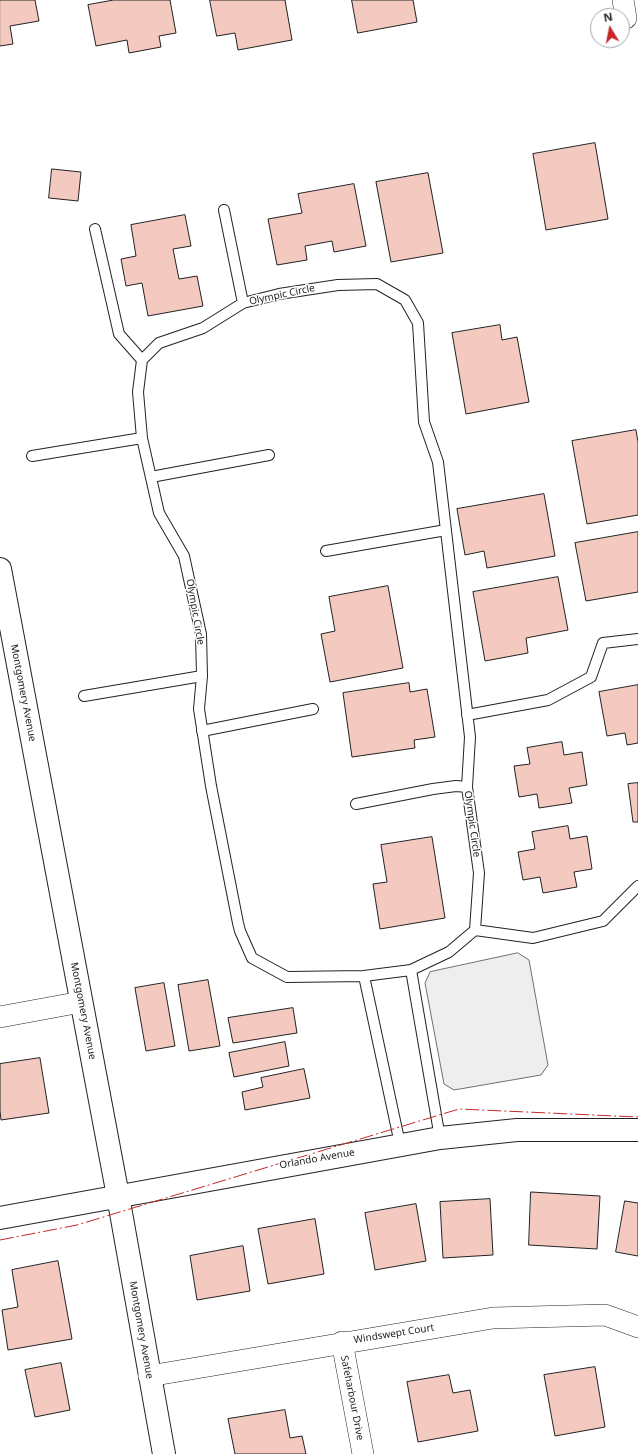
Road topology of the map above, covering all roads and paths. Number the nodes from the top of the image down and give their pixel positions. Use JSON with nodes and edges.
{"nodes":[{"id":1,"x":224,"y":210,"type":"dead end"},
{"id":2,"x":95,"y":228,"type":"dead end"},
{"id":3,"x":243,"y":303,"type":"junction"},
{"id":4,"x":142,"y":360,"type":"junction"},
{"id":5,"x":142,"y":438,"type":"junction"},
{"id":6,"x":269,"y":454,"type":"dead end"},
{"id":7,"x":32,"y":456,"type":"dead end"},
{"id":8,"x":151,"y":477,"type":"junction"},
{"id":9,"x":446,"y":530,"type":"junction"},
{"id":10,"x":326,"y":551,"type":"dead end"},
{"id":11,"x":0,"y":569,"type":"edge"},
{"id":12,"x":638,"y":639,"type":"edge"},
{"id":13,"x":202,"y":676,"type":"junction"},
{"id":14,"x":84,"y":696,"type":"dead end"},
{"id":15,"x":313,"y":710,"type":"dead end"},
{"id":16,"x":467,"y":715,"type":"junction"},
{"id":17,"x":202,"y":731,"type":"junction"},
{"id":18,"x":467,"y":787,"type":"junction"},
{"id":19,"x":356,"y":804,"type":"dead end"},
{"id":20,"x":638,"y":886,"type":"edge"},
{"id":21,"x":474,"y":930,"type":"junction"},
{"id":22,"x":411,"y":970,"type":"junction"},
{"id":23,"x":364,"y":976,"type":"junction"},
{"id":24,"x":81,"y":1002,"type":"junction"},
{"id":25,"x":0,"y":1017,"type":"edge"},
{"id":26,"x":638,"y":1130,"type":"edge"},
{"id":27,"x":440,"y":1138,"type":"junction"},
{"id":28,"x":400,"y":1144,"type":"junction"},
{"id":29,"x":118,"y":1196,"type":"junction"},
{"id":30,"x":0,"y":1218,"type":"edge"},
{"id":31,"x":638,"y":1327,"type":"edge"},
{"id":32,"x":342,"y":1342,"type":"junction"},
{"id":33,"x":149,"y":1376,"type":"junction"},
{"id":34,"x":164,"y":1454,"type":"edge"},
{"id":35,"x":363,"y":1454,"type":"edge"}],
"edges":[{"from":1,"to":3,"type":"lane"},
{"from":2,"to":4,"type":"lane"},
{"from":3,"to":4,"type":"lane","name":"Olympic Circle"},
{"from":3,"to":9,"type":"lane","name":"Olympic Circle"},
{"from":4,"to":5,"type":"lane","name":"Olympic Circle"},
{"from":5,"to":7,"type":"lane"},
{"from":5,"to":8,"type":"lane","name":"Olympic Circle"},
{"from":6,"to":8,"type":"lane"},
{"from":8,"to":13,"type":"lane","name":"Olympic Circle"},
{"from":9,"to":10,"type":"lane"},
{"from":9,"to":16,"type":"lane","name":"Olympic Circle"},
{"from":11,"to":24,"type":"street","name":"Montgomery Avenue"},
{"from":12,"to":16,"type":"lane"},
{"from":13,"to":14,"type":"lane"},
{"from":13,"to":17,"type":"lane","name":"Olympic Circle"},
{"from":15,"to":17,"type":"lane"},
{"from":16,"to":18,"type":"lane","name":"Olympic Circle"},
{"from":17,"to":23,"type":"lane","name":"Olympic Circle"},
{"from":18,"to":19,"type":"lane"},
{"from":18,"to":21,"type":"lane","name":"Olympic Circle"},
{"from":20,"to":21,"type":"lane"},
{"from":21,"to":22,"type":"lane","name":"Olympic Circle"},
{"from":22,"to":23,"type":"lane","name":"Olympic Circle"},
{"from":22,"to":27,"type":"lane"},
{"from":23,"to":28,"type":"lane"},
{"from":24,"to":25,"type":"street"},
{"from":24,"to":29,"type":"street","name":"Montgomery Avenue"},
{"from":26,"to":27,"type":"street","name":"Orlando Avenue"},
{"from":27,"to":28,"type":"street","name":"Orlando Avenue"},
{"from":28,"to":29,"type":"street","name":"Orlando Avenue"},
{"from":29,"to":30,"type":"street","name":"Orlando Avenue"},
{"from":29,"to":33,"type":"street","name":"Montgomery Avenue"},
{"from":31,"to":32,"type":"street","name":"Windswept Court"},
{"from":32,"to":33,"type":"street","name":"Windswept Court"},
{"from":32,"to":35,"type":"street","name":"Safeharbour Drive"},
{"from":33,"to":34,"type":"street","name":"Montgomery Avenue"}]}
